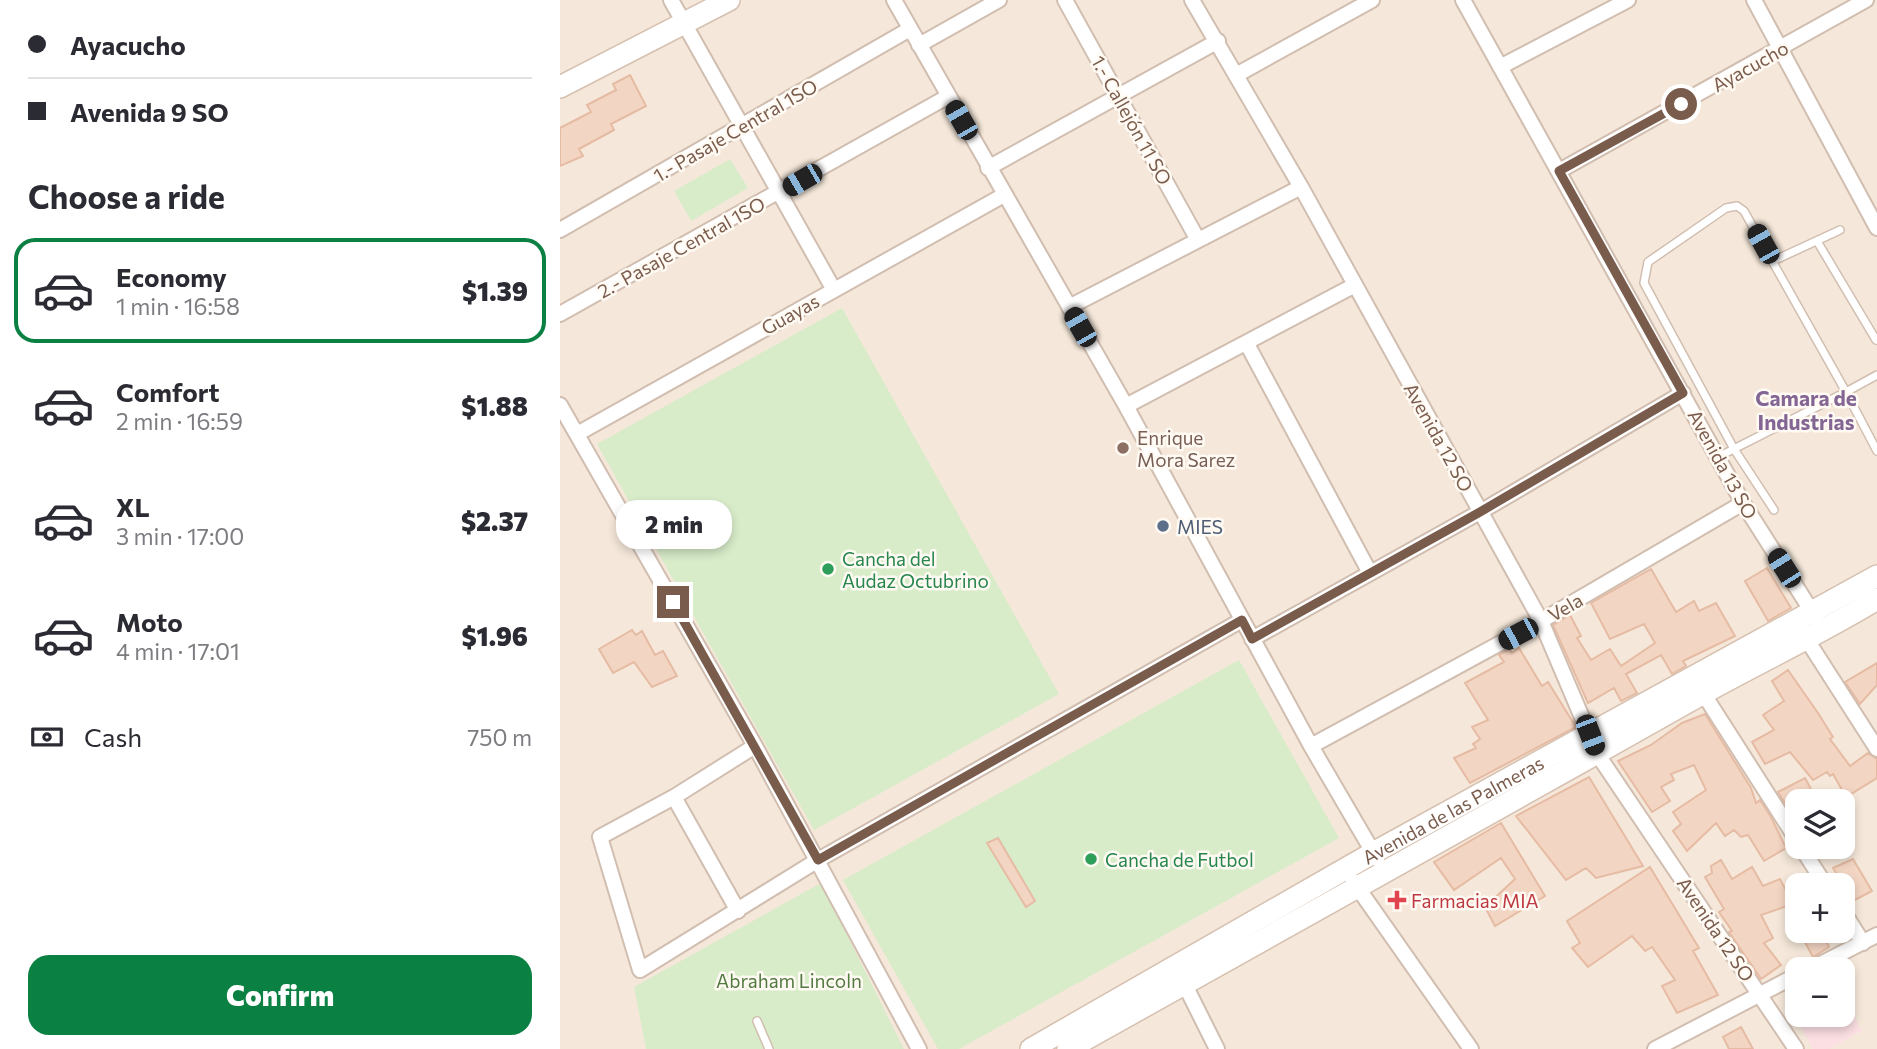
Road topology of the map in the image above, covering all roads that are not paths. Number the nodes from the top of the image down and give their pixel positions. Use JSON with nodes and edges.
{"nodes":[{"id":1,"x":671,"y":0,"type":"edge"},
{"id":2,"x":729,"y":0,"type":"edge"},
{"id":3,"x":894,"y":0,"type":"edge"},
{"id":4,"x":999,"y":0,"type":"edge"},
{"id":5,"x":1065,"y":0,"type":"edge"},
{"id":6,"x":1192,"y":0,"type":"edge"},
{"id":7,"x":1372,"y":0,"type":"edge"},
{"id":8,"x":1462,"y":0,"type":"edge"},
{"id":9,"x":1628,"y":0,"type":"edge"},
{"id":10,"x":1754,"y":0,"type":"edge"},
{"id":11,"x":1866,"y":0,"type":"edge"},
{"id":12,"x":685,"y":24,"type":"junction"},
{"id":13,"x":909,"y":29,"type":"junction"},
{"id":14,"x":1218,"y":41,"type":"junction"},
{"id":15,"x":919,"y":46,"type":"junction"},
{"id":16,"x":1779,"y":51,"type":"junction"},
{"id":17,"x":1500,"y":67,"type":"junction"},
{"id":18,"x":1238,"y":75,"type":"junction"},
{"id":19,"x":560,"y":87,"type":"edge"},
{"id":20,"x":1120,"y":96,"type":"junction"},
{"id":21,"x":947,"y":97,"type":"junction"},
{"id":22,"x":741,"y":126,"type":"junction"},
{"id":23,"x":988,"y":168,"type":"junction"},
{"id":24,"x":1559,"y":171,"type":"junction"},
{"id":25,"x":1301,"y":187,"type":"junction"},
{"id":26,"x":778,"y":194,"type":"junction"},
{"id":27,"x":1004,"y":195,"type":"junction"},
{"id":28,"x":1877,"y":228,"type":"edge"},
{"id":29,"x":560,"y":230,"type":"edge"},
{"id":30,"x":1840,"y":230,"type":"dead end"},
{"id":31,"x":1198,"y":240,"type":"junction"},
{"id":32,"x":1817,"y":241,"type":"junction"},
{"id":33,"x":1773,"y":261,"type":"junction"},
{"id":34,"x":1355,"y":285,"type":"junction"},
{"id":35,"x":834,"y":290,"type":"junction"},
{"id":36,"x":1069,"y":307,"type":"junction"},
{"id":37,"x":560,"y":313,"type":"edge"},
{"id":38,"x":1876,"y":340,"type":"edge"},
{"id":39,"x":1247,"y":344,"type":"junction"},
{"id":40,"x":1877,"y":375,"type":"edge"},
{"id":41,"x":1846,"y":392,"type":"junction"},
{"id":42,"x":1683,"y":393,"type":"junction"},
{"id":43,"x":560,"y":405,"type":"edge"},
{"id":44,"x":1126,"y":406,"type":"junction"},
{"id":45,"x":577,"y":434,"type":"junction"},
{"id":46,"x":1734,"y":449,"type":"junction"},
{"id":47,"x":1877,"y":451,"type":"edge"},
{"id":48,"x":1718,"y":457,"type":"junction"},
{"id":49,"x":1743,"y":503,"type":"junction"},
{"id":50,"x":1774,"y":510,"type":"dead end"},
{"id":51,"x":1480,"y":512,"type":"junction"},
{"id":52,"x":1370,"y":573,"type":"junction"},
{"id":53,"x":1877,"y":576,"type":"edge"},
{"id":54,"x":1877,"y":599,"type":"edge"},
{"id":55,"x":1803,"y":615,"type":"junction"},
{"id":56,"x":1242,"y":620,"type":"junction"},
{"id":57,"x":1541,"y":621,"type":"junction"},
{"id":58,"x":1817,"y":635,"type":"junction"},
{"id":59,"x":1252,"y":639,"type":"junction"},
{"id":60,"x":1703,"y":693,"type":"junction"},
{"id":61,"x":1594,"y":745,"type":"junction"},
{"id":62,"x":755,"y":746,"type":"junction"},
{"id":63,"x":1311,"y":746,"type":"junction"},
{"id":64,"x":1877,"y":749,"type":"edge"},
{"id":65,"x":674,"y":797,"type":"junction"},
{"id":66,"x":1785,"y":821,"type":"edge"},
{"id":67,"x":1374,"y":853,"type":"junction"},
{"id":68,"x":818,"y":860,"type":"junction"},
{"id":69,"x":1384,"y":873,"type":"junction"},
{"id":70,"x":1351,"y":878,"type":"junction"},
{"id":71,"x":738,"y":911,"type":"junction"},
{"id":72,"x":1855,"y":930,"type":"edge"},
{"id":73,"x":1877,"y":935,"type":"edge"},
{"id":74,"x":1863,"y":943,"type":"junction"},
{"id":75,"x":1835,"y":957,"type":"edge"},
{"id":76,"x":1180,"y":975,"type":"junction"},
{"id":77,"x":1785,"y":981,"type":"edge"},
{"id":78,"x":1761,"y":994,"type":"junction"},
{"id":79,"x":757,"y":1021,"type":"dead end"},
{"id":80,"x":768,"y":1049,"type":"edge"},
{"id":81,"x":919,"y":1049,"type":"edge"},
{"id":82,"x":1031,"y":1049,"type":"edge"},
{"id":83,"x":1068,"y":1049,"type":"edge"},
{"id":84,"x":1217,"y":1049,"type":"edge"},
{"id":85,"x":1471,"y":1049,"type":"edge"},
{"id":86,"x":1655,"y":1049,"type":"edge"},
{"id":87,"x":1796,"y":1049,"type":"edge"}],
"edges":[{"from":1,"to":12,"type":"street"},
{"from":2,"to":12,"type":"street"},
{"from":3,"to":13,"type":"street"},
{"from":4,"to":15,"type":"street"},
{"from":5,"to":20,"type":"street","name":"1.- Callejón 11 SO"},
{"from":6,"to":14,"type":"street","name":"Avenida 12 SO"},
{"from":7,"to":18,"type":"street"},
{"from":8,"to":17,"type":"street","name":"Avenida 13 SO"},
{"from":9,"to":17,"type":"street"},
{"from":10,"to":16,"type":"street"},
{"from":11,"to":16,"type":"street","name":"Ayacucho"},
{"from":12,"to":19,"type":"street"},
{"from":12,"to":22,"type":"street"},
{"from":13,"to":15,"type":"street"},
{"from":13,"to":22,"type":"street","name":"1.- Pasaje Central 1SO"},
{"from":14,"to":18,"type":"street","name":"Avenida 12 SO"},
{"from":14,"to":20,"type":"street"},
{"from":15,"to":21,"type":"street"},
{"from":16,"to":24,"type":"street","name":"Ayacucho"},
{"from":16,"to":28,"type":"street"},
{"from":17,"to":24,"type":"street","name":"Avenida 13 SO"},
{"from":18,"to":25,"type":"street","name":"Avenida 12 SO"},
{"from":20,"to":23,"type":"street"},
{"from":20,"to":31,"type":"street","name":"1.- Callejón 11 SO"},
{"from":21,"to":23,"type":"street"},
{"from":21,"to":26,"type":"street","name":"2.- Pasaje Central 1SO"},
{"from":22,"to":26,"type":"street"},
{"from":22,"to":29,"type":"street","name":"1.- Pasaje Central 1SO"},
{"from":23,"to":27,"type":"street"},
{"from":24,"to":42,"type":"street","name":"Avenida 13 SO"},
{"from":25,"to":31,"type":"street"},
{"from":25,"to":34,"type":"street","name":"Avenida 12 SO"},
{"from":26,"to":35,"type":"street"},
{"from":26,"to":37,"type":"street","name":"2.- Pasaje Central 1SO"},
{"from":27,"to":35,"type":"street","name":"Guayas"},
{"from":27,"to":36,"type":"street"},
{"from":30,"to":32,"type":"lane"},
{"from":31,"to":36,"type":"street"},
{"from":32,"to":33,"type":"lane"},
{"from":32,"to":38,"type":"lane"},
{"from":33,"to":41,"type":"lane"},
{"from":33,"to":46,"type":"lane"},
{"from":34,"to":39,"type":"street"},
{"from":34,"to":51,"type":"street","name":"Avenida 12 SO"},
{"from":35,"to":45,"type":"street","name":"Guayas"},
{"from":36,"to":44,"type":"street"},
{"from":39,"to":44,"type":"street"},
{"from":39,"to":52,"type":"street"},
{"from":40,"to":41,"type":"lane"},
{"from":41,"to":46,"type":"lane"},
{"from":41,"to":47,"type":"lane"},
{"from":42,"to":48,"type":"street","name":"Avenida 13 SO"},
{"from":42,"to":51,"type":"street"},
{"from":43,"to":45,"type":"street"},
{"from":44,"to":56,"type":"street"},
{"from":45,"to":62,"type":"street"},
{"from":46,"to":48,"type":"lane"},
{"from":46,"to":50,"type":"lane"},
{"from":48,"to":49,"type":"street","name":"Avenida 13 SO"},
{"from":49,"to":55,"type":"street","name":"Avenida 13 SO"},
{"from":49,"to":57,"type":"street","name":"Vela"},
{"from":51,"to":52,"type":"street"},
{"from":51,"to":57,"type":"street","name":"Avenida 12 SO"},
{"from":52,"to":59,"type":"street"},
{"from":53,"to":55,"type":"street","name":"Avenida de las Palmeras"},
{"from":54,"to":58,"type":"street","name":"Avenida de las Palmeras"},
{"from":55,"to":58,"type":"street","name":"Avenida 13 SO"},
{"from":55,"to":58,"type":"street","name":"Avenida 13 SO"},
{"from":55,"to":61,"type":"street","name":"Avenida de las Palmeras"},
{"from":56,"to":59,"type":"street"},
{"from":56,"to":68,"type":"street"},
{"from":57,"to":61,"type":"street","name":"Avenida 12 SO"},
{"from":57,"to":63,"type":"street","name":"Vela"},
{"from":58,"to":60,"type":"street","name":"Avenida de las Palmeras"},
{"from":58,"to":64,"type":"street","name":"Avenida 13 SO"},
{"from":59,"to":63,"type":"street"},
{"from":60,"to":61,"type":"street","name":"Avenida de las Palmeras"},
{"from":60,"to":66,"type":"street"},
{"from":61,"to":67,"type":"street","name":"Avenida de las Palmeras"},
{"from":61,"to":69,"type":"street","name":"Avenida de las Palmeras"},
{"from":61,"to":78,"type":"street","name":"Avenida 12 SO"},
{"from":62,"to":65,"type":"street"},
{"from":62,"to":68,"type":"street"},
{"from":63,"to":67,"type":"street"},
{"from":65,"to":71,"type":"street"},
{"from":65,"to":71,"type":"street"},
{"from":67,"to":69,"type":"street"},
{"from":67,"to":70,"type":"street","name":"Avenida de las Palmeras"},
{"from":68,"to":71,"type":"street"},
{"from":68,"to":81,"type":"street"},
{"from":69,"to":70,"type":"street","name":"Avenida de las Palmeras"},
{"from":70,"to":76,"type":"street","name":"Avenida de las Palmeras"},
{"from":70,"to":85,"type":"street"},
{"from":72,"to":74,"type":"street"},
{"from":73,"to":74,"type":"street"},
{"from":74,"to":75,"type":"street"},
{"from":76,"to":82,"type":"street","name":"Avenida de las Palmeras"},
{"from":76,"to":83,"type":"street","name":"Avenida de las Palmeras"},
{"from":76,"to":84,"type":"street"},
{"from":77,"to":78,"type":"street"},
{"from":78,"to":86,"type":"street"},
{"from":78,"to":87,"type":"street","name":"Avenida 12 SO"},
{"from":79,"to":80,"type":"lane"}]}
